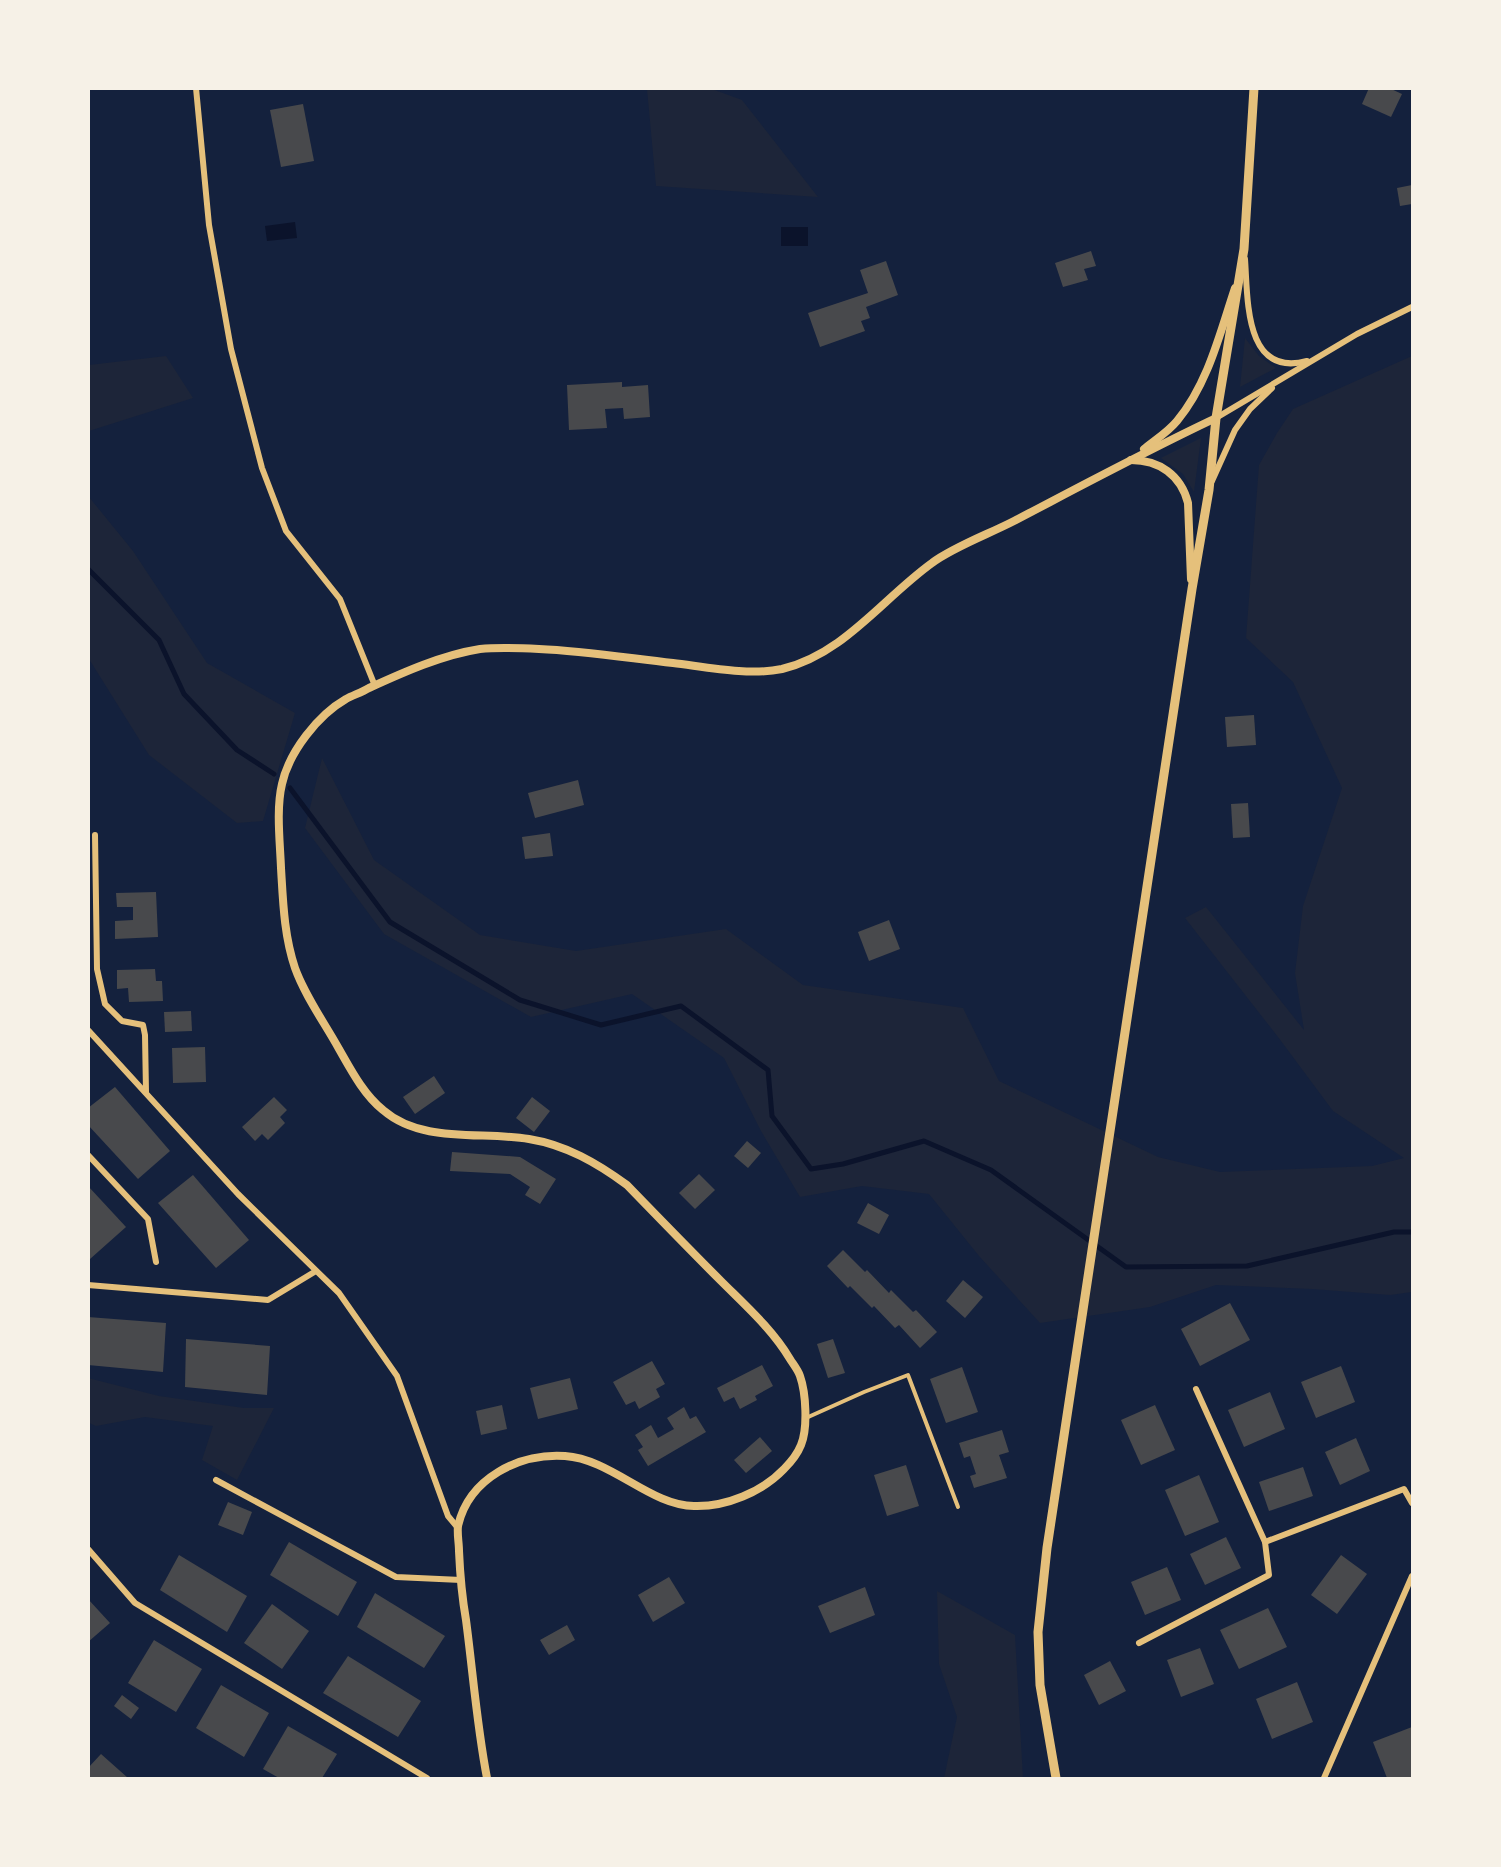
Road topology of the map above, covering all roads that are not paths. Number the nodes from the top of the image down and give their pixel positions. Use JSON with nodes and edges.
{"nodes":[{"id":1,"x":196,"y":88,"type":"edge"},
{"id":2,"x":1254,"y":88,"type":"edge"},
{"id":3,"x":1244,"y":249,"type":"junction"},
{"id":4,"x":1239,"y":274,"type":"junction"},
{"id":5,"x":1413,"y":307,"type":"edge"},
{"id":6,"x":1317,"y":358,"type":"junction"},
{"id":7,"x":1281,"y":379,"type":"junction"},
{"id":8,"x":1216,"y":418,"type":"junction"},
{"id":9,"x":1130,"y":460,"type":"junction"},
{"id":10,"x":1209,"y":490,"type":"junction"},
{"id":11,"x":1192,"y":589,"type":"junction"},
{"id":12,"x":375,"y":686,"type":"junction"},
{"id":13,"x":95,"y":835,"type":"dead end"},
{"id":14,"x":88,"y":1030,"type":"edge"},
{"id":15,"x":146,"y":1092,"type":"junction"},
{"id":16,"x":88,"y":1155,"type":"edge"},
{"id":17,"x":156,"y":1262,"type":"dead end"},
{"id":18,"x":316,"y":1271,"type":"junction"},
{"id":19,"x":88,"y":1285,"type":"edge"},
{"id":20,"x":1196,"y":1389,"type":"dead end"},
{"id":21,"x":805,"y":1419,"type":"junction"},
{"id":22,"x":216,"y":1480,"type":"dead end"},
{"id":23,"x":1413,"y":1503,"type":"edge"},
{"id":24,"x":958,"y":1507,"type":"dead end"},
{"id":25,"x":458,"y":1528,"type":"junction"},
{"id":26,"x":1265,"y":1542,"type":"junction"},
{"id":27,"x":88,"y":1549,"type":"edge"},
{"id":28,"x":1413,"y":1576,"type":"edge"},
{"id":29,"x":461,"y":1580,"type":"junction"},
{"id":30,"x":1140,"y":1643,"type":"dead end"},
{"id":31,"x":427,"y":1779,"type":"edge"},
{"id":32,"x":487,"y":1779,"type":"edge"},
{"id":33,"x":1056,"y":1779,"type":"edge"},
{"id":34,"x":1324,"y":1779,"type":"edge"}],
"edges":[{"from":1,"to":12,"type":"street"},
{"from":2,"to":3,"type":"main road"},
{"from":3,"to":4,"type":"main road"},
{"from":3,"to":6,"type":"street"},
{"from":4,"to":8,"type":"main road"},
{"from":4,"to":9,"type":"street"},
{"from":5,"to":6,"type":"street"},
{"from":6,"to":7,"type":"street"},
{"from":7,"to":8,"type":"street"},
{"from":7,"to":10,"type":"street"},
{"from":8,"to":9,"type":"street"},
{"from":8,"to":10,"type":"main road"},
{"from":9,"to":11,"type":"street"},
{"from":9,"to":12,"type":"street"},
{"from":10,"to":11,"type":"main road"},
{"from":11,"to":33,"type":"main road"},
{"from":12,"to":21,"type":"street"},
{"from":13,"to":15,"type":"street"},
{"from":14,"to":15,"type":"street"},
{"from":15,"to":18,"type":"street"},
{"from":16,"to":17,"type":"street"},
{"from":18,"to":19,"type":"street"},
{"from":18,"to":25,"type":"street"},
{"from":20,"to":26,"type":"street"},
{"from":21,"to":24,"type":"lane"},
{"from":21,"to":25,"type":"street"},
{"from":22,"to":29,"type":"street"},
{"from":23,"to":26,"type":"street"},
{"from":25,"to":29,"type":"street"},
{"from":26,"to":30,"type":"street"},
{"from":27,"to":31,"type":"street"},
{"from":28,"to":34,"type":"street"},
{"from":29,"to":32,"type":"street"}]}
